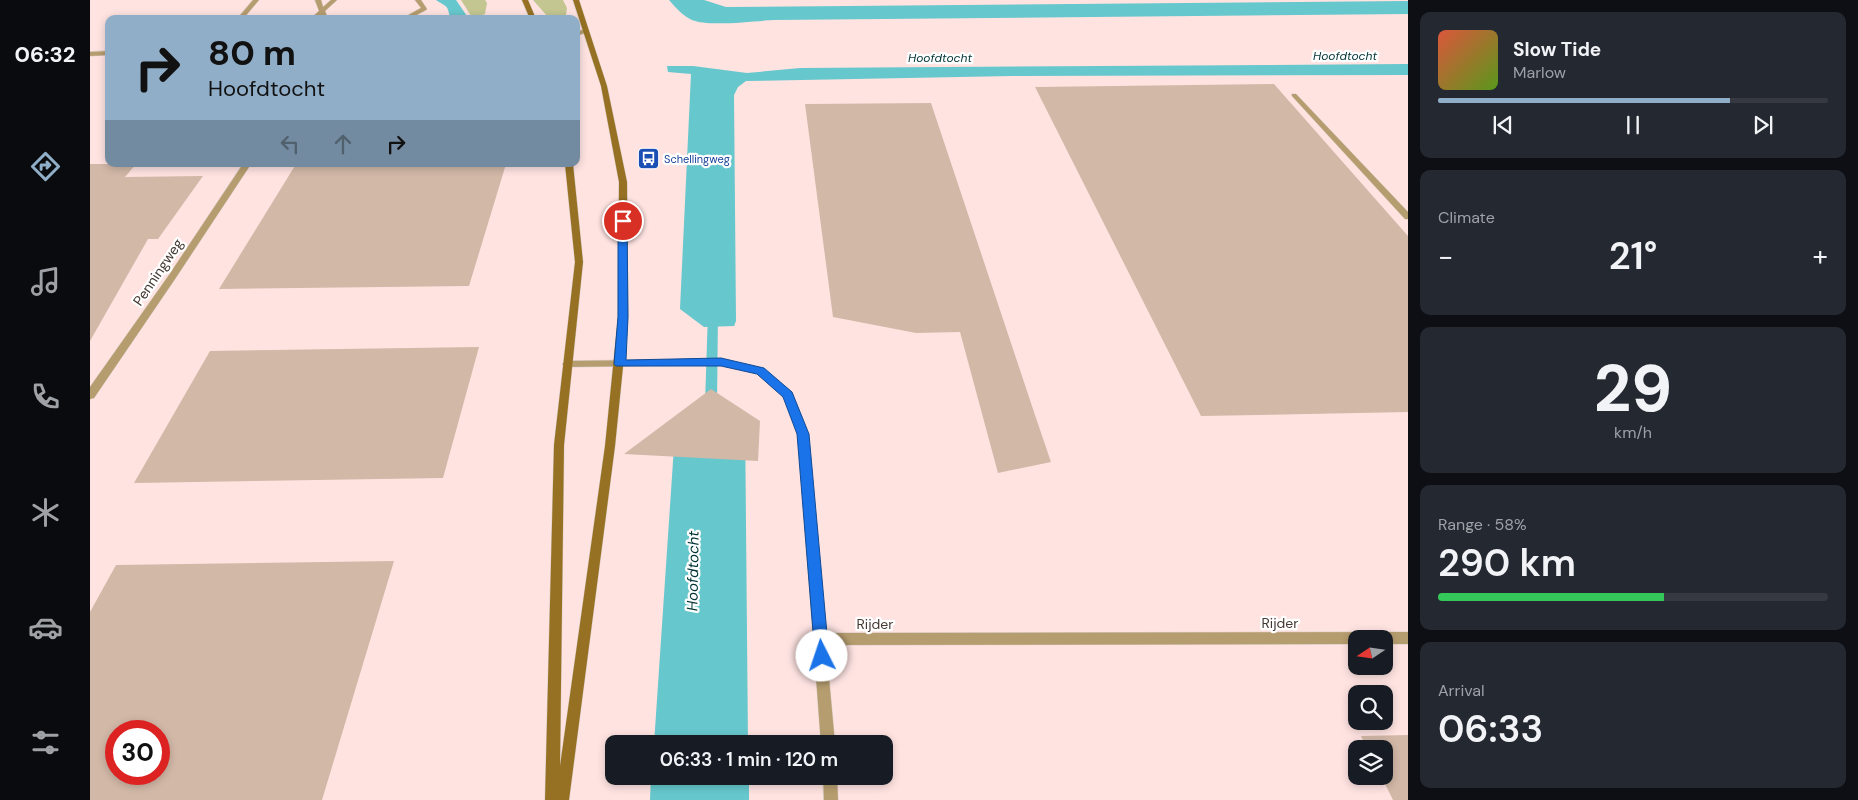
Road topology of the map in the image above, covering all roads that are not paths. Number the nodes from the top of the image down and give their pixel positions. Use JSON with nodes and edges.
{"nodes":[{"id":1,"x":256,"y":0,"type":"edge"},
{"id":2,"x":318,"y":0,"type":"edge"},
{"id":3,"x":326,"y":0,"type":"edge"},
{"id":4,"x":334,"y":0,"type":"edge"},
{"id":5,"x":418,"y":0,"type":"edge"},
{"id":6,"x":525,"y":0,"type":"edge"},
{"id":7,"x":576,"y":0,"type":"edge"},
{"id":8,"x":322,"y":10,"type":"junction"},
{"id":9,"x":243,"y":15,"type":"edge"},
{"id":10,"x":317,"y":15,"type":"edge"},
{"id":11,"x":324,"y":15,"type":"edge"},
{"id":12,"x":412,"y":15,"type":"edge"},
{"id":13,"x":531,"y":15,"type":"edge"},
{"id":14,"x":586,"y":31,"type":"junction"},
{"id":15,"x":580,"y":32,"type":"edge"},
{"id":16,"x":105,"y":53,"type":"edge"},
{"id":17,"x":90,"y":54,"type":"edge"},
{"id":18,"x":1294,"y":95,"type":"dead end"},
{"id":19,"x":245,"y":167,"type":"edge"},
{"id":20,"x":569,"y":167,"type":"edge"},
{"id":21,"x":1408,"y":217,"type":"edge"},
{"id":22,"x":568,"y":364,"type":"junction"},
{"id":23,"x":620,"y":364,"type":"junction"},
{"id":24,"x":90,"y":394,"type":"edge"},
{"id":25,"x":1408,"y":638,"type":"edge"},
{"id":26,"x":820,"y":639,"type":"junction"},
{"id":27,"x":827,"y":735,"type":"edge"},
{"id":28,"x":831,"y":785,"type":"edge"},
{"id":29,"x":552,"y":800,"type":"edge"},
{"id":30,"x":562,"y":800,"type":"edge"},
{"id":31,"x":832,"y":800,"type":"edge"}],
"edges":[{"from":1,"to":9,"type":"street"},
{"from":2,"to":8,"type":"street"},
{"from":3,"to":8,"type":"street"},
{"from":4,"to":8,"type":"street"},
{"from":5,"to":12,"type":"street"},
{"from":6,"to":13,"type":"main road"},
{"from":7,"to":14,"type":"main road"},
{"from":8,"to":10,"type":"street"},
{"from":8,"to":11,"type":"street"},
{"from":14,"to":15,"type":"street"},
{"from":14,"to":23,"type":"main road"},
{"from":16,"to":17,"type":"street"},
{"from":18,"to":21,"type":"street"},
{"from":19,"to":24,"type":"street","name":"Penningweg"},
{"from":20,"to":22,"type":"main road"},
{"from":22,"to":23,"type":"street"},
{"from":22,"to":29,"type":"main road"},
{"from":23,"to":26,"type":"street"},
{"from":23,"to":30,"type":"main road"},
{"from":25,"to":26,"type":"street","name":"Rijder"},
{"from":26,"to":27,"type":"street"},
{"from":28,"to":31,"type":"street"}]}
